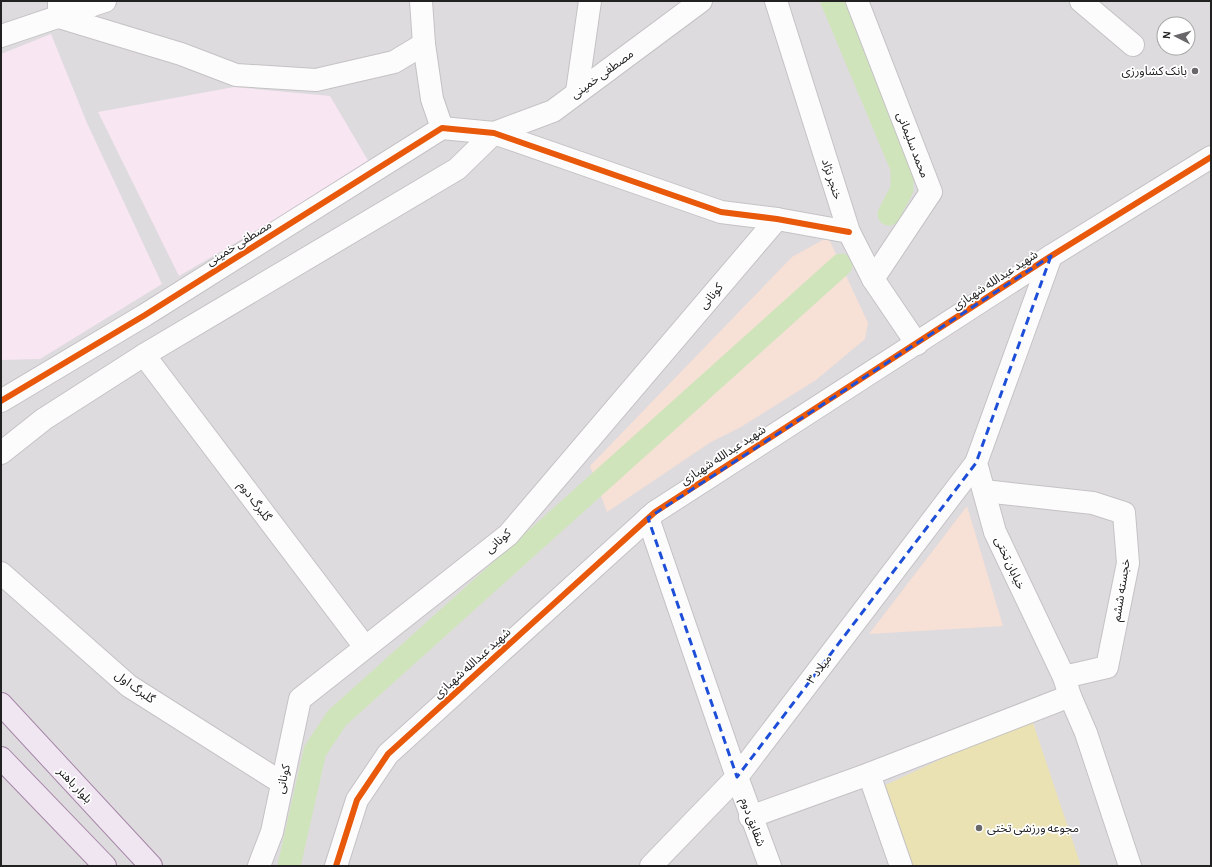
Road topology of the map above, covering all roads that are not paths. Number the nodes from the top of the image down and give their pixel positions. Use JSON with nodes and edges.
{"nodes":[{"id":1,"x":105,"y":1,"type":"edge"},
{"id":2,"x":421,"y":1,"type":"edge"},
{"id":3,"x":590,"y":1,"type":"edge"},
{"id":4,"x":701,"y":1,"type":"edge"},
{"id":5,"x":776,"y":1,"type":"edge"},
{"id":6,"x":857,"y":1,"type":"edge"},
{"id":7,"x":1081,"y":1,"type":"edge"},
{"id":8,"x":59,"y":9,"type":"edge"},
{"id":9,"x":1,"y":36,"type":"edge"},
{"id":10,"x":424,"y":44,"type":"junction"},
{"id":11,"x":1133,"y":45,"type":"dead end"},
{"id":12,"x":577,"y":92,"type":"junction"},
{"id":13,"x":442,"y":128,"type":"junction"},
{"id":14,"x":494,"y":133,"type":"junction"},
{"id":15,"x":1211,"y":157,"type":"edge"},
{"id":16,"x":777,"y":219,"type":"junction"},
{"id":17,"x":849,"y":232,"type":"junction"},
{"id":18,"x":1051,"y":256,"type":"junction"},
{"id":19,"x":872,"y":279,"type":"junction"},
{"id":20,"x":917,"y":344,"type":"junction"},
{"id":21,"x":144,"y":355,"type":"junction"},
{"id":22,"x":1,"y":401,"type":"edge"},
{"id":23,"x":1,"y":453,"type":"edge"},
{"id":24,"x":976,"y":463,"type":"junction"},
{"id":25,"x":984,"y":492,"type":"junction"},
{"id":26,"x":648,"y":518,"type":"junction"},
{"id":27,"x":1,"y":573,"type":"edge"},
{"id":28,"x":365,"y":647,"type":"junction"},
{"id":29,"x":1067,"y":687,"type":"junction"},
{"id":30,"x":1,"y":704,"type":"edge"},
{"id":31,"x":1,"y":758,"type":"edge"},
{"id":32,"x":869,"y":774,"type":"junction"},
{"id":33,"x":737,"y":777,"type":"junction"},
{"id":34,"x":282,"y":783,"type":"junction"},
{"id":35,"x":750,"y":817,"type":"junction"},
{"id":36,"x":105,"y":866,"type":"edge"},
{"id":37,"x":150,"y":866,"type":"edge"},
{"id":38,"x":259,"y":866,"type":"edge"},
{"id":39,"x":336,"y":866,"type":"edge"},
{"id":40,"x":651,"y":866,"type":"edge"},
{"id":41,"x":770,"y":866,"type":"edge"},
{"id":42,"x":901,"y":866,"type":"edge"},
{"id":43,"x":1130,"y":866,"type":"edge"}],
"edges":[{"from":1,"to":8,"type":"street"},
{"from":2,"to":10,"type":"street"},
{"from":3,"to":12,"type":"street"},
{"from":4,"to":12,"type":"street","name":"مصطفی خمینی"},
{"from":5,"to":17,"type":"street","name":"خنجر نژاد"},
{"from":6,"to":19,"type":"street","name":"محمد سلیمانی"},
{"from":7,"to":11,"type":"street"},
{"from":8,"to":9,"type":"street"},
{"from":8,"to":10,"type":"street"},
{"from":10,"to":13,"type":"street"},
{"from":12,"to":14,"type":"street","name":"مصطفی خمینی"},
{"from":13,"to":14,"type":"street","name":"مصطفی خمینی"},
{"from":13,"to":22,"type":"street","name":"مصطفی خمینی"},
{"from":14,"to":16,"type":"street"},
{"from":14,"to":21,"type":"street","name":"مصطفی خمینی"},
{"from":15,"to":18,"type":"street","name":"شهید عبدالله شهبازی"},
{"from":16,"to":17,"type":"street"},
{"from":16,"to":28,"type":"street","name":"کونانی"},
{"from":17,"to":19,"type":"street","name":"خنجر نژاد"},
{"from":18,"to":20,"type":"street","name":"شهید عبدالله شهبازی"},
{"from":18,"to":24,"type":"street"},
{"from":19,"to":20,"type":"street","name":"خنجر نژاد"},
{"from":20,"to":26,"type":"street","name":"شهید عبدالله شهبازی"},
{"from":21,"to":23,"type":"street","name":"مصطفی خمینی"},
{"from":21,"to":28,"type":"street","name":"گلبرگ دوم"},
{"from":24,"to":25,"type":"street","name":"خیابان تختی"},
{"from":24,"to":33,"type":"street","name":"میلاد ۳"},
{"from":25,"to":29,"type":"street","name":"خیابان تختی"},
{"from":25,"to":29,"type":"street","name":"خجسته ششم"},
{"from":26,"to":33,"type":"street","name":"شقایق دوم"},
{"from":26,"to":39,"type":"street","name":"شهید عبدالله شهبازی"},
{"from":27,"to":34,"type":"street","name":"گلبرگ اول"},
{"from":28,"to":34,"type":"street","name":"کونانی"},
{"from":29,"to":32,"type":"street"},
{"from":29,"to":43,"type":"street","name":"خیابان تختی"},
{"from":30,"to":37,"type":"main road","name":"بلوار باهنر"},
{"from":31,"to":36,"type":"main road"},
{"from":32,"to":35,"type":"street"},
{"from":32,"to":42,"type":"street"},
{"from":33,"to":35,"type":"street","name":"شقایق دوم"},
{"from":33,"to":40,"type":"street","name":"میلاد ۳"},
{"from":34,"to":38,"type":"street","name":"کونانی"},
{"from":35,"to":41,"type":"street","name":"شقایق دوم"}]}
